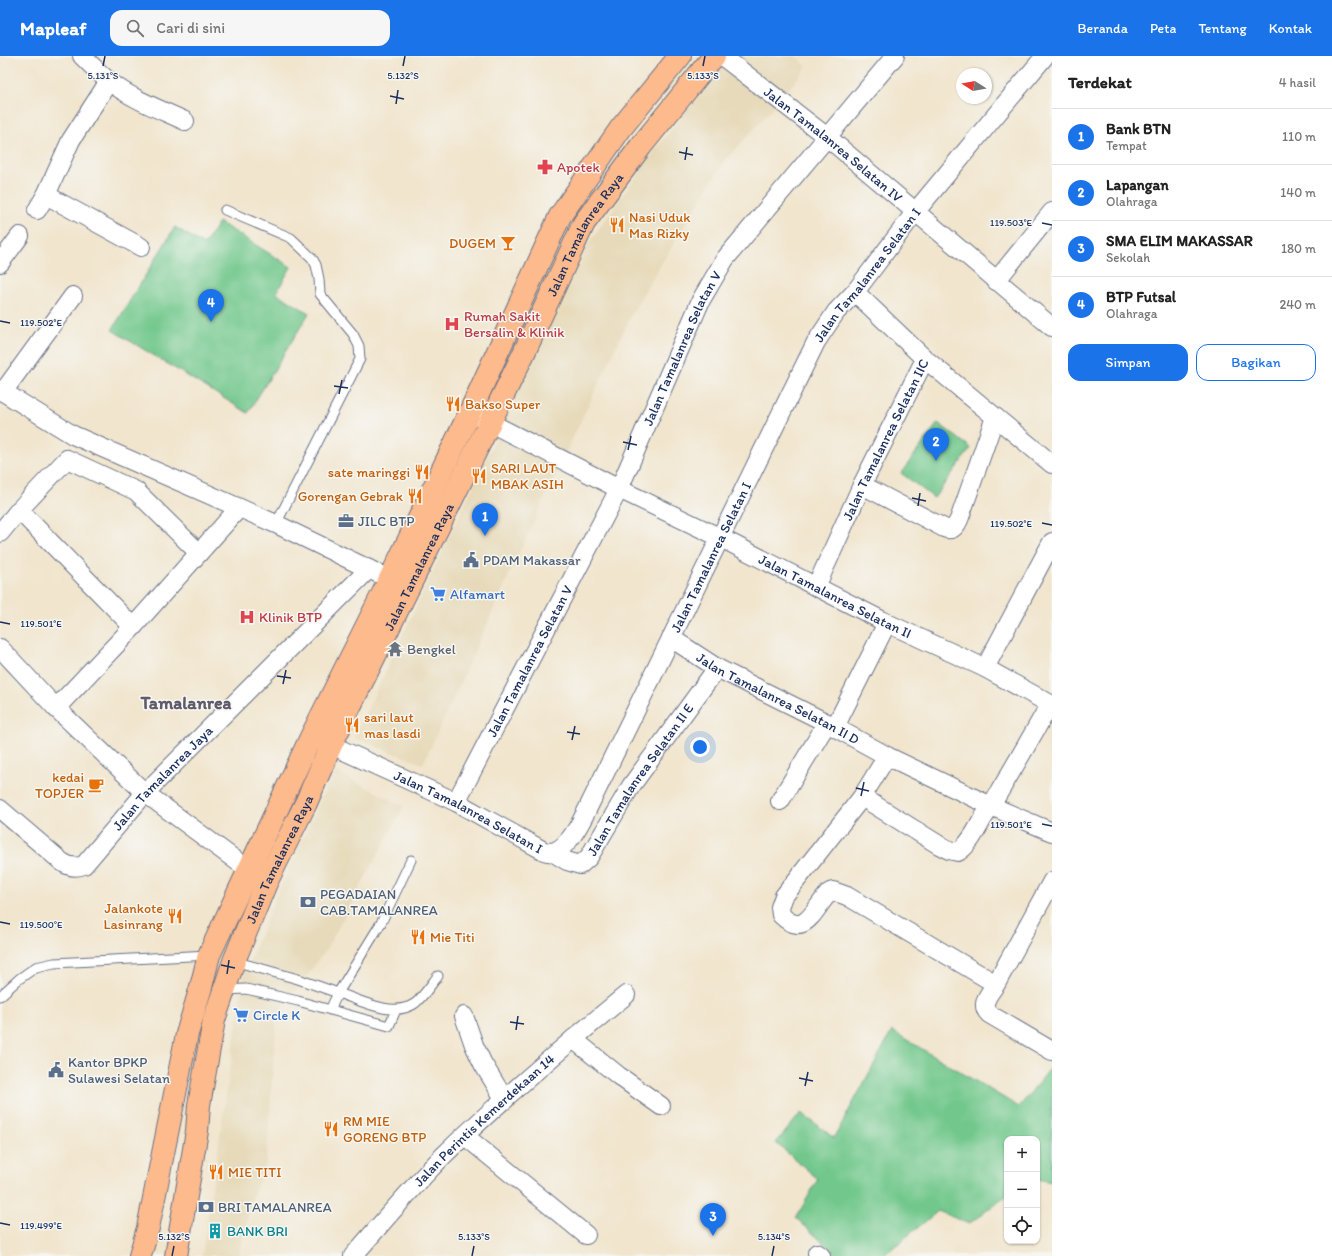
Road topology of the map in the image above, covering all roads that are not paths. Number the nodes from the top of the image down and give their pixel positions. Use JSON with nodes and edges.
{"nodes":[{"id":1,"x":82,"y":56,"type":"edge"},
{"id":2,"x":680,"y":56,"type":"edge"},
{"id":3,"x":714,"y":56,"type":"edge"},
{"id":4,"x":722,"y":56,"type":"edge"},
{"id":5,"x":895,"y":56,"type":"edge"},
{"id":6,"x":1045,"y":56,"type":"edge"},
{"id":7,"x":109,"y":81,"type":"junction"},
{"id":8,"x":185,"y":121,"type":"dead end"},
{"id":9,"x":827,"y":137,"type":"junction"},
{"id":10,"x":225,"y":210,"type":"dead end"},
{"id":11,"x":916,"y":211,"type":"junction"},
{"id":12,"x":1052,"y":212,"type":"edge"},
{"id":13,"x":20,"y":236,"type":"dead end"},
{"id":14,"x":141,"y":247,"type":"dead end"},
{"id":15,"x":0,"y":263,"type":"edge"},
{"id":16,"x":996,"y":281,"type":"junction"},
{"id":17,"x":855,"y":292,"type":"junction"},
{"id":18,"x":72,"y":296,"type":"dead end"},
{"id":19,"x":1052,"y":327,"type":"edge"},
{"id":20,"x":925,"y":359,"type":"junction"},
{"id":21,"x":2,"y":391,"type":"edge"},
{"id":22,"x":470,"y":412,"type":"junction"},
{"id":23,"x":995,"y":417,"type":"junction"},
{"id":24,"x":490,"y":422,"type":"junction"},
{"id":25,"x":1052,"y":464,"type":"edge"},
{"id":26,"x":862,"y":485,"type":"junction"},
{"id":27,"x":619,"y":489,"type":"junction"},
{"id":28,"x":239,"y":508,"type":"junction"},
{"id":29,"x":19,"y":510,"type":"junction"},
{"id":30,"x":276,"y":524,"type":"junction"},
{"id":31,"x":0,"y":533,"type":"edge"},
{"id":32,"x":720,"y":538,"type":"junction"},
{"id":33,"x":1052,"y":542,"type":"edge"},
{"id":34,"x":199,"y":553,"type":"junction"},
{"id":35,"x":369,"y":569,"type":"junction"},
{"id":36,"x":390,"y":579,"type":"junction"},
{"id":37,"x":816,"y":587,"type":"junction"},
{"id":38,"x":887,"y":623,"type":"junction"},
{"id":39,"x":133,"y":627,"type":"junction"},
{"id":40,"x":671,"y":638,"type":"junction"},
{"id":41,"x":0,"y":648,"type":"edge"},
{"id":42,"x":717,"y":668,"type":"junction"},
{"id":43,"x":985,"y":668,"type":"junction"},
{"id":44,"x":1051,"y":704,"type":"edge"},
{"id":45,"x":56,"y":708,"type":"junction"},
{"id":46,"x":831,"y":725,"type":"junction"},
{"id":47,"x":311,"y":737,"type":"junction"},
{"id":48,"x":331,"y":745,"type":"junction"},
{"id":49,"x":887,"y":756,"type":"junction"},
{"id":50,"x":145,"y":793,"type":"junction"},
{"id":51,"x":862,"y":797,"type":"junction"},
{"id":52,"x":780,"y":801,"type":"dead end"},
{"id":53,"x":456,"y":802,"type":"junction"},
{"id":54,"x":991,"y":806,"type":"junction"},
{"id":55,"x":0,"y":809,"type":"edge"},
{"id":56,"x":1052,"y":832,"type":"edge"},
{"id":57,"x":552,"y":852,"type":"junction"},
{"id":58,"x":411,"y":860,"type":"dead end"},
{"id":59,"x":249,"y":870,"type":"junction"},
{"id":60,"x":1052,"y":881,"type":"edge"},
{"id":61,"x":209,"y":955,"type":"junction"},
{"id":62,"x":234,"y":961,"type":"junction"},
{"id":63,"x":438,"y":976,"type":"dead end"},
{"id":64,"x":996,"y":984,"type":"junction"},
{"id":65,"x":224,"y":990,"type":"junction"},
{"id":66,"x":338,"y":993,"type":"junction"},
{"id":67,"x":626,"y":995,"type":"dead end"},
{"id":68,"x":0,"y":996,"type":"edge"},
{"id":69,"x":330,"y":1010,"type":"junction"},
{"id":70,"x":396,"y":1010,"type":"junction"},
{"id":71,"x":464,"y":1016,"type":"dead end"},
{"id":72,"x":573,"y":1039,"type":"junction"},
{"id":73,"x":1052,"y":1051,"type":"edge"},
{"id":74,"x":505,"y":1100,"type":"junction"},
{"id":75,"x":661,"y":1106,"type":"dead end"},
{"id":76,"x":465,"y":1136,"type":"junction"},
{"id":77,"x":586,"y":1235,"type":"dead end"},
{"id":78,"x":140,"y":1256,"type":"edge"},
{"id":79,"x":176,"y":1256,"type":"edge"},
{"id":80,"x":353,"y":1256,"type":"edge"}],
"edges":[{"from":1,"to":7,"type":"street"},
{"from":2,"to":22,"type":"main road","name":"Jalan Tamalanrea Raya"},
{"from":3,"to":24,"type":"main road","name":"Jalan Tamalanrea Raya"},
{"from":4,"to":9,"type":"street","name":"Jalan Tamalanrea Selatan IV"},
{"from":5,"to":9,"type":"street","name":"Jalan Tamalanrea Selatan V"},
{"from":6,"to":11,"type":"street","name":"Jalan Tamalanrea Selatan I"},
{"from":7,"to":8,"type":"street"},
{"from":7,"to":14,"type":"street"},
{"from":9,"to":11,"type":"street","name":"Jalan Tamalanrea Selatan IV"},
{"from":9,"to":27,"type":"street","name":"Jalan Tamalanrea Selatan V"},
{"from":10,"to":30,"type":"lane"},
{"from":11,"to":16,"type":"street","name":"Jalan Tamalanrea Selatan IV"},
{"from":11,"to":17,"type":"street","name":"Jalan Tamalanrea Selatan I"},
{"from":12,"to":16,"type":"street"},
{"from":13,"to":15,"type":"street"},
{"from":16,"to":19,"type":"street","name":"Jalan Tamalanrea Selatan IV"},
{"from":17,"to":20,"type":"street","name":"Jalan Tamalanrea Selatan IIC"},
{"from":17,"to":32,"type":"street","name":"Jalan Tamalanrea Selatan I"},
{"from":18,"to":21,"type":"street"},
{"from":20,"to":23,"type":"street"},
{"from":20,"to":26,"type":"street","name":"Jalan Tamalanrea Selatan IIC"},
{"from":21,"to":28,"type":"street"},
{"from":22,"to":24,"type":"street","name":"Jalan Tamalanrea Selatan II"},
{"from":22,"to":36,"type":"main road","name":"Jalan Tamalanrea Raya"},
{"from":23,"to":25,"type":"street"},
{"from":23,"to":26,"type":"street"},
{"from":24,"to":27,"type":"street","name":"Jalan Tamalanrea Selatan II"},
{"from":24,"to":48,"type":"main road","name":"Jalan Tamalanrea Raya"},
{"from":26,"to":37,"type":"street","name":"Jalan Tamalanrea Selatan IIC"},
{"from":27,"to":32,"type":"street","name":"Jalan Tamalanrea Selatan II"},
{"from":27,"to":53,"type":"street","name":"Jalan Tamalanrea Selatan V"},
{"from":28,"to":30,"type":"street"},
{"from":28,"to":34,"type":"street"},
{"from":29,"to":31,"type":"street"},
{"from":29,"to":34,"type":"street"},
{"from":29,"to":39,"type":"street"},
{"from":30,"to":35,"type":"street"},
{"from":32,"to":37,"type":"street","name":"Jalan Tamalanrea Selatan II"},
{"from":32,"to":40,"type":"street","name":"Jalan Tamalanrea Selatan I"},
{"from":33,"to":43,"type":"street"},
{"from":34,"to":39,"type":"street"},
{"from":35,"to":36,"type":"street"},
{"from":35,"to":50,"type":"street","name":"Jalan Tamalanrea Jaya"},
{"from":36,"to":47,"type":"main road","name":"Jalan Tamalanrea Raya"},
{"from":37,"to":38,"type":"street","name":"Jalan Tamalanrea Selatan II"},
{"from":38,"to":43,"type":"street","name":"Jalan Tamalanrea Selatan II"},
{"from":38,"to":46,"type":"street"},
{"from":39,"to":45,"type":"street"},
{"from":40,"to":42,"type":"street","name":"Jalan Tamalanrea Selatan II D"},
{"from":40,"to":57,"type":"street","name":"Jalan Tamalanrea Selatan I"},
{"from":41,"to":45,"type":"street"},
{"from":42,"to":46,"type":"street","name":"Jalan Tamalanrea Selatan II D"},
{"from":42,"to":57,"type":"street","name":"Jalan Tamalanrea Selatan II E"},
{"from":43,"to":44,"type":"street","name":"Jalan Tamalanrea Selatan II"},
{"from":44,"to":54,"type":"street"},
{"from":45,"to":50,"type":"street"},
{"from":46,"to":49,"type":"street","name":"Jalan Tamalanrea Selatan II D"},
{"from":46,"to":52,"type":"street"},
{"from":47,"to":48,"type":"street","name":"Jalan Tamalanrea Selatan I"},
{"from":47,"to":59,"type":"main road","name":"Jalan Tamalanrea Raya"},
{"from":48,"to":53,"type":"street","name":"Jalan Tamalanrea Selatan I"},
{"from":48,"to":62,"type":"main road","name":"Jalan Tamalanrea Raya"},
{"from":49,"to":51,"type":"street"},
{"from":49,"to":54,"type":"street","name":"Jalan Tamalanrea Selatan II D"},
{"from":50,"to":55,"type":"street","name":"Jalan Tamalanrea Jaya"},
{"from":50,"to":59,"type":"street"},
{"from":51,"to":54,"type":"street"},
{"from":51,"to":64,"type":"street"},
{"from":53,"to":57,"type":"street","name":"Jalan Tamalanrea Selatan I"},
{"from":54,"to":56,"type":"street","name":"Jalan Tamalanrea Selatan II D"},
{"from":58,"to":66,"type":"lane"},
{"from":59,"to":61,"type":"main road","name":"Jalan Tamalanrea Raya"},
{"from":60,"to":64,"type":"street"},
{"from":61,"to":62,"type":"main road"},
{"from":61,"to":68,"type":"lane"},
{"from":61,"to":78,"type":"main road","name":"Jalan Tamalanrea Raya"},
{"from":62,"to":65,"type":"main road","name":"Jalan Tamalanrea Raya"},
{"from":62,"to":66,"type":"lane"},
{"from":63,"to":70,"type":"lane"},
{"from":64,"to":73,"type":"street"},
{"from":65,"to":69,"type":"lane"},
{"from":65,"to":79,"type":"main road","name":"Jalan Tamalanrea Raya"},
{"from":66,"to":69,"type":"lane"},
{"from":66,"to":70,"type":"lane"},
{"from":67,"to":72,"type":"street","name":"Jalan Perintis Kemerdekaan 14"},
{"from":69,"to":70,"type":"lane"},
{"from":71,"to":74,"type":"street"},
{"from":72,"to":74,"type":"street","name":"Jalan Perintis Kemerdekaan 14"},
{"from":72,"to":75,"type":"street"},
{"from":74,"to":76,"type":"street","name":"Jalan Perintis Kemerdekaan 14"},
{"from":76,"to":77,"type":"street"},
{"from":76,"to":80,"type":"street","name":"Jalan Perintis Kemerdekaan 14"}]}
